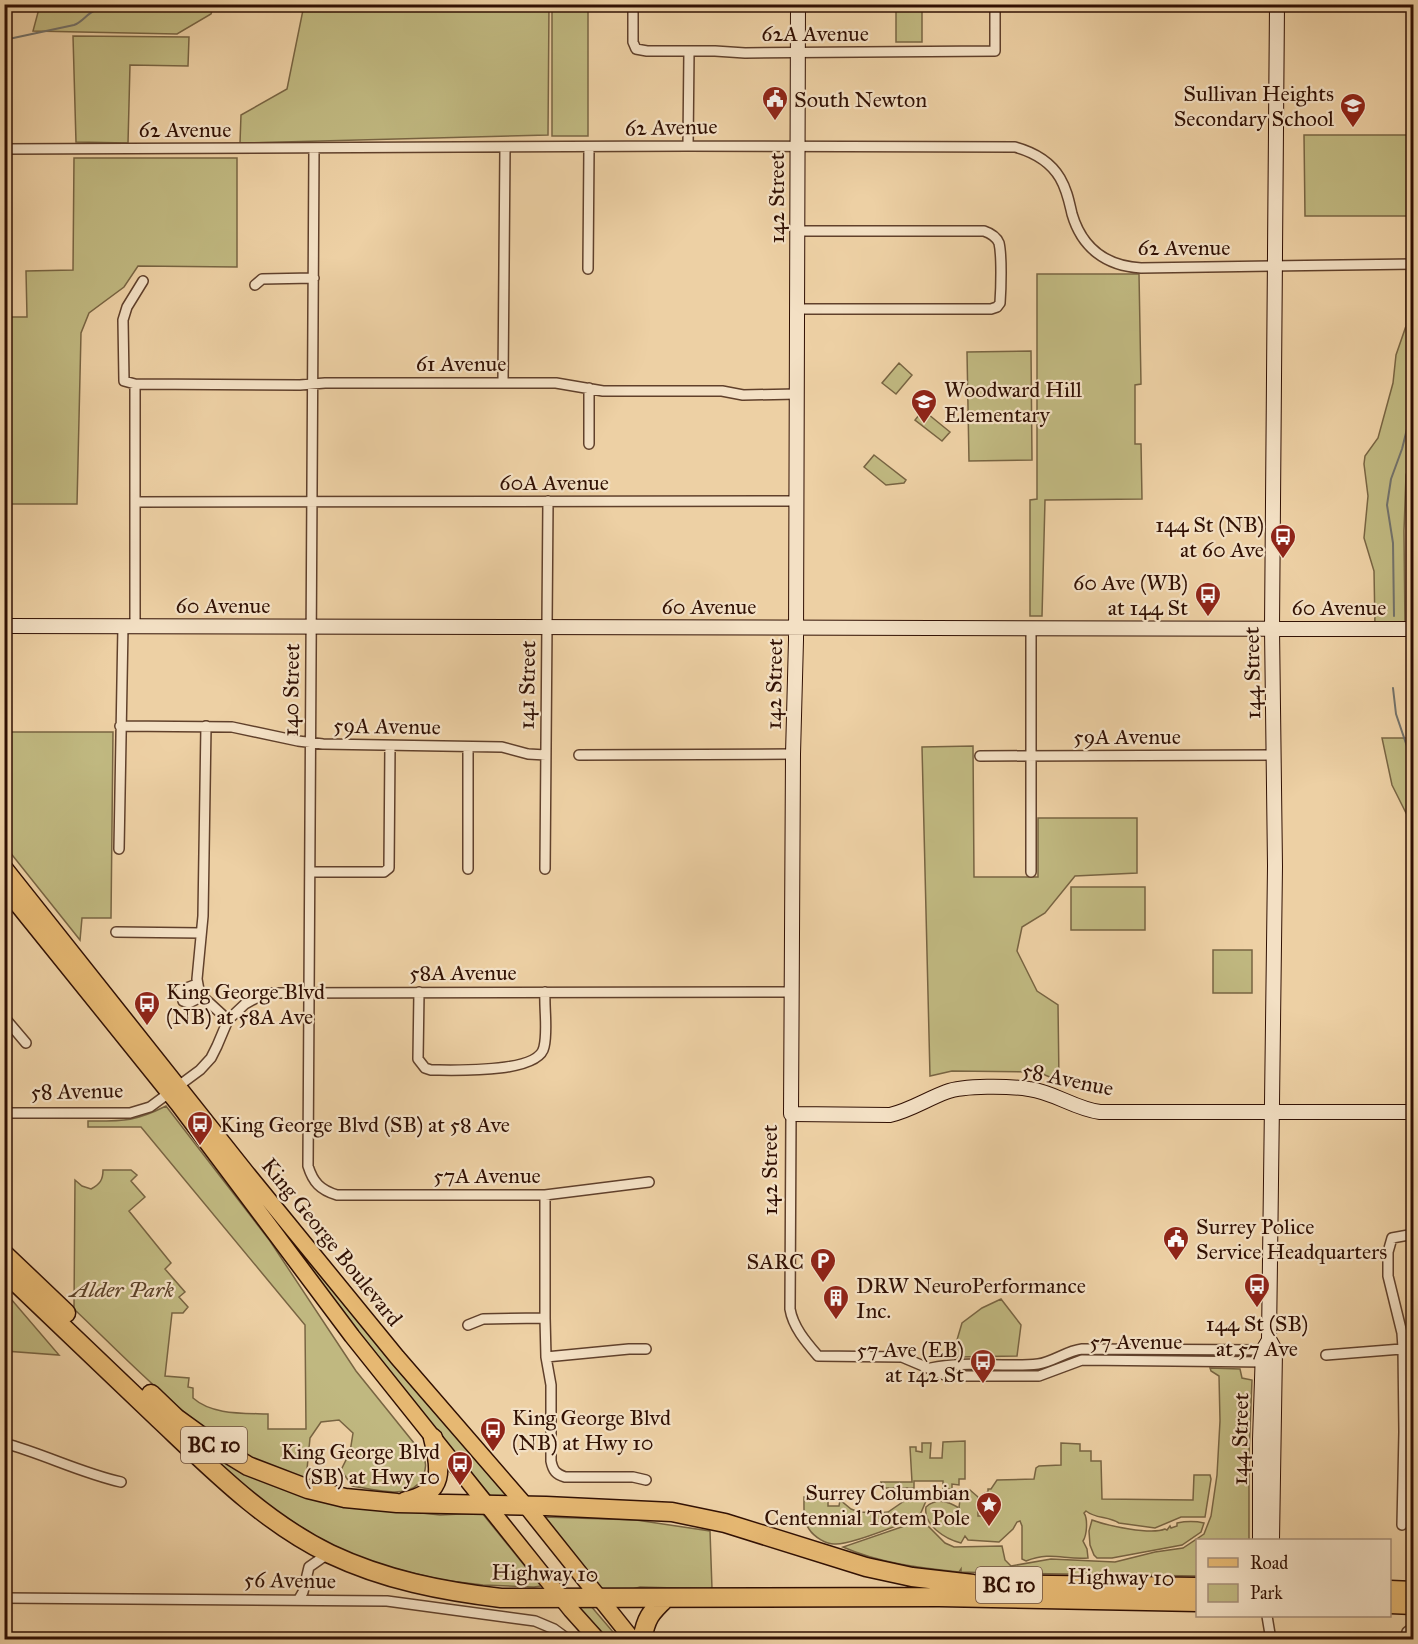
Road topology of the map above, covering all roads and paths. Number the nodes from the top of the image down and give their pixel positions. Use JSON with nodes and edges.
{"nodes":[{"id":1,"x":633,"y":4,"type":"edge"},
{"id":2,"x":798,"y":4,"type":"edge"},
{"id":3,"x":995,"y":4,"type":"edge"},
{"id":4,"x":1277,"y":4,"type":"edge"},
{"id":5,"x":689,"y":51,"type":"junction"},
{"id":6,"x":798,"y":53,"type":"junction"},
{"id":7,"x":688,"y":146,"type":"junction"},
{"id":8,"x":797,"y":146,"type":"junction"},
{"id":9,"x":315,"y":148,"type":"junction"},
{"id":10,"x":505,"y":148,"type":"junction"},
{"id":11,"x":589,"y":148,"type":"junction"},
{"id":12,"x":4,"y":149,"type":"edge"},
{"id":13,"x":797,"y":231,"type":"junction"},
{"id":14,"x":1413,"y":264,"type":"edge"},
{"id":15,"x":1274,"y":267,"type":"junction"},
{"id":16,"x":588,"y":269,"type":"dead end"},
{"id":17,"x":314,"y":278,"type":"junction"},
{"id":18,"x":143,"y":281,"type":"dead end"},
{"id":19,"x":255,"y":285,"type":"dead end"},
{"id":20,"x":797,"y":309,"type":"junction"},
{"id":21,"x":503,"y":382,"type":"junction"},
{"id":22,"x":135,"y":384,"type":"junction"},
{"id":23,"x":312,"y":384,"type":"junction"},
{"id":24,"x":589,"y":388,"type":"junction"},
{"id":25,"x":797,"y":394,"type":"junction"},
{"id":26,"x":589,"y":444,"type":"dead end"},
{"id":27,"x":548,"y":501,"type":"junction"},
{"id":28,"x":797,"y":501,"type":"junction"},
{"id":29,"x":135,"y":502,"type":"junction"},
{"id":30,"x":312,"y":502,"type":"junction"},
{"id":31,"x":4,"y":626,"type":"edge"},
{"id":32,"x":129,"y":626,"type":"junction"},
{"id":33,"x":311,"y":626,"type":"junction"},
{"id":34,"x":547,"y":627,"type":"junction"},
{"id":35,"x":796,"y":627,"type":"junction"},
{"id":36,"x":1031,"y":628,"type":"junction"},
{"id":37,"x":1272,"y":628,"type":"junction"},
{"id":38,"x":1413,"y":629,"type":"edge"},
{"id":39,"x":120,"y":726,"type":"junction"},
{"id":40,"x":206,"y":726,"type":"junction"},
{"id":41,"x":310,"y":743,"type":"junction"},
{"id":42,"x":390,"y":746,"type":"junction"},
{"id":43,"x":468,"y":747,"type":"junction"},
{"id":44,"x":793,"y":754,"type":"junction"},
{"id":45,"x":546,"y":755,"type":"junction"},
{"id":46,"x":579,"y":755,"type":"dead end"},
{"id":47,"x":1274,"y":755,"type":"junction"},
{"id":48,"x":980,"y":756,"type":"dead end"},
{"id":49,"x":1031,"y":756,"type":"junction"},
{"id":50,"x":119,"y":849,"type":"dead end"},
{"id":51,"x":4,"y":867,"type":"edge"},
{"id":52,"x":468,"y":869,"type":"dead end"},
{"id":53,"x":545,"y":869,"type":"dead end"},
{"id":54,"x":310,"y":872,"type":"junction"},
{"id":55,"x":1031,"y":872,"type":"dead end"},
{"id":56,"x":4,"y":888,"type":"edge"},
{"id":57,"x":116,"y":932,"type":"dead end"},
{"id":58,"x":201,"y":933,"type":"junction"},
{"id":59,"x":197,"y":984,"type":"junction"},
{"id":60,"x":309,"y":992,"type":"junction"},
{"id":61,"x":419,"y":992,"type":"junction"},
{"id":62,"x":544,"y":992,"type":"junction"},
{"id":63,"x":792,"y":992,"type":"junction"},
{"id":64,"x":202,"y":996,"type":"junction"},
{"id":65,"x":4,"y":1017,"type":"edge"},
{"id":66,"x":228,"y":1020,"type":"junction"},
{"id":67,"x":26,"y":1043,"type":"dead end"},
{"id":68,"x":174,"y":1090,"type":"junction"},
{"id":69,"x":1272,"y":1112,"type":"junction"},
{"id":70,"x":1413,"y":1112,"type":"edge"},
{"id":71,"x":4,"y":1113,"type":"edge"},
{"id":72,"x":791,"y":1114,"type":"junction"},
{"id":73,"x":649,"y":1182,"type":"dead end"},
{"id":74,"x":324,"y":1191,"type":"joint"},
{"id":75,"x":545,"y":1195,"type":"junction"},
{"id":76,"x":1413,"y":1234,"type":"edge"},
{"id":77,"x":4,"y":1254,"type":"edge"},
{"id":78,"x":4,"y":1272,"type":"edge"},
{"id":79,"x":544,"y":1318,"type":"junction"},
{"id":80,"x":468,"y":1326,"type":"dead end"},
{"id":81,"x":1408,"y":1348,"type":"edge"},
{"id":82,"x":646,"y":1349,"type":"dead end"},
{"id":83,"x":1269,"y":1353,"type":"junction"},
{"id":84,"x":1326,"y":1355,"type":"dead end"},
{"id":85,"x":818,"y":1356,"type":"joint"},
{"id":86,"x":546,"y":1357,"type":"junction"},
{"id":87,"x":433,"y":1438,"type":"junction"},
{"id":88,"x":4,"y":1443,"type":"edge"},
{"id":89,"x":646,"y":1480,"type":"dead end"},
{"id":90,"x":121,"y":1482,"type":"dead end"},
{"id":91,"x":397,"y":1503,"type":"junction"},
{"id":92,"x":486,"y":1506,"type":"junction"},
{"id":93,"x":526,"y":1506,"type":"junction"},
{"id":94,"x":1402,"y":1525,"type":"dead end"},
{"id":95,"x":1260,"y":1539,"type":"edge"},
{"id":96,"x":1272,"y":1539,"type":"edge"},
{"id":97,"x":322,"y":1557,"type":"junction"},
{"id":98,"x":1196,"y":1587,"type":"edge"},
{"id":99,"x":1391,"y":1590,"type":"edge"},
{"id":100,"x":1413,"y":1591,"type":"edge"},
{"id":101,"x":562,"y":1598,"type":"junction"},
{"id":102,"x":599,"y":1598,"type":"junction"},
{"id":103,"x":666,"y":1598,"type":"junction"},
{"id":104,"x":4,"y":1599,"type":"edge"},
{"id":105,"x":299,"y":1599,"type":"junction"},
{"id":106,"x":1196,"y":1602,"type":"edge"},
{"id":107,"x":1391,"y":1604,"type":"edge"},
{"id":108,"x":1413,"y":1605,"type":"edge"},
{"id":109,"x":1268,"y":1617,"type":"edge"},
{"id":110,"x":1413,"y":1627,"type":"edge"},
{"id":111,"x":569,"y":1640,"type":"edge"},
{"id":112,"x":598,"y":1640,"type":"edge"},
{"id":113,"x":633,"y":1640,"type":"edge"},
{"id":114,"x":642,"y":1640,"type":"edge"},
{"id":115,"x":1271,"y":1640,"type":"edge"},
{"id":116,"x":1405,"y":1640,"type":"edge"}],
"edges":[{"from":1,"to":5,"type":"street","name":"62A Avenue"},
{"from":2,"to":6,"type":"street","name":"142 Street"},
{"from":3,"to":6,"type":"street","name":"62A Avenue"},
{"from":4,"to":15,"type":"street","name":"144 Street"},
{"from":5,"to":6,"type":"street","name":"62A Avenue"},
{"from":5,"to":7,"type":"street"},
{"from":6,"to":8,"type":"street","name":"142 Street"},
{"from":7,"to":8,"type":"street","name":"62 Avenue"},
{"from":7,"to":11,"type":"street","name":"62 Avenue"},
{"from":8,"to":13,"type":"street","name":"142 Street"},
{"from":8,"to":15,"type":"street","name":"62 Avenue"},
{"from":9,"to":10,"type":"street","name":"62 Avenue"},
{"from":9,"to":12,"type":"street","name":"62 Avenue"},
{"from":9,"to":17,"type":"street","name":"140 Street"},
{"from":10,"to":11,"type":"street","name":"62 Avenue"},
{"from":10,"to":21,"type":"street"},
{"from":11,"to":16,"type":"street"},
{"from":13,"to":20,"type":"street","name":"142 Street"},
{"from":13,"to":20,"type":"street"},
{"from":14,"to":15,"type":"street","name":"62 Avenue"},
{"from":15,"to":37,"type":"street","name":"144 Street"},
{"from":17,"to":19,"type":"street"},
{"from":17,"to":23,"type":"street","name":"140 Street"},
{"from":18,"to":22,"type":"street","name":"61 Avenue"},
{"from":20,"to":25,"type":"street","name":"142 Street"},
{"from":21,"to":23,"type":"street","name":"61 Avenue"},
{"from":21,"to":24,"type":"street","name":"61 Avenue"},
{"from":22,"to":23,"type":"street","name":"61 Avenue"},
{"from":22,"to":29,"type":"street"},
{"from":23,"to":30,"type":"street","name":"140 Street"},
{"from":24,"to":25,"type":"street","name":"61 Avenue"},
{"from":24,"to":26,"type":"street"},
{"from":25,"to":28,"type":"street","name":"142 Street"},
{"from":27,"to":28,"type":"street","name":"60A Avenue"},
{"from":27,"to":30,"type":"street","name":"60A Avenue"},
{"from":27,"to":34,"type":"street","name":"141 Street"},
{"from":28,"to":35,"type":"street","name":"142 Street"},
{"from":29,"to":30,"type":"street","name":"60A Avenue"},
{"from":29,"to":32,"type":"street"},
{"from":30,"to":33,"type":"street","name":"140 Street"},
{"from":31,"to":32,"type":"street","name":"60 Avenue"},
{"from":32,"to":33,"type":"street","name":"60 Avenue"},
{"from":32,"to":39,"type":"street"},
{"from":33,"to":34,"type":"street","name":"60 Avenue"},
{"from":33,"to":41,"type":"street","name":"140 Street"},
{"from":34,"to":35,"type":"street","name":"60 Avenue"},
{"from":34,"to":45,"type":"street","name":"141 Street"},
{"from":35,"to":36,"type":"street","name":"60 Avenue"},
{"from":35,"to":44,"type":"street","name":"142 Street"},
{"from":36,"to":37,"type":"street","name":"60 Avenue"},
{"from":36,"to":49,"type":"street"},
{"from":37,"to":38,"type":"street","name":"60 Avenue"},
{"from":37,"to":47,"type":"street","name":"144 Street"},
{"from":39,"to":40,"type":"street","name":"59A Avenue"},
{"from":39,"to":50,"type":"street"},
{"from":40,"to":41,"type":"street","name":"59A Avenue"},
{"from":40,"to":58,"type":"street"},
{"from":41,"to":42,"type":"street","name":"59A Avenue"},
{"from":41,"to":54,"type":"street","name":"140 Street"},
{"from":42,"to":43,"type":"street","name":"59A Avenue"},
{"from":42,"to":54,"type":"street"},
{"from":43,"to":45,"type":"street","name":"59A Avenue"},
{"from":43,"to":52,"type":"street"},
{"from":44,"to":46,"type":"street"},
{"from":44,"to":63,"type":"street","name":"142 Street"},
{"from":45,"to":53,"type":"street","name":"141 Street"},
{"from":47,"to":49,"type":"street","name":"59A Avenue"},
{"from":47,"to":69,"type":"street","name":"144 Street"},
{"from":48,"to":49,"type":"street","name":"59A Avenue"},
{"from":49,"to":55,"type":"street"},
{"from":51,"to":68,"type":"main road","name":"King George Boulevard"},
{"from":54,"to":60,"type":"street","name":"140 Street"},
{"from":56,"to":68,"type":"main road","name":"King George Boulevard"},
{"from":57,"to":58,"type":"street"},
{"from":58,"to":59,"type":"street"},
{"from":59,"to":64,"type":"street"},
{"from":59,"to":64,"type":"street"},
{"from":60,"to":61,"type":"street","name":"58A Avenue"},
{"from":60,"to":66,"type":"street","name":"58A Avenue"},
{"from":60,"to":74,"type":"street","name":"140 Street"},
{"from":61,"to":62,"type":"street","name":"58A Avenue"},
{"from":61,"to":62,"type":"street"},
{"from":62,"to":63,"type":"street","name":"58A Avenue"},
{"from":63,"to":72,"type":"street","name":"142 Street"},
{"from":64,"to":66,"type":"street"},
{"from":65,"to":67,"type":"street"},
{"from":66,"to":68,"type":"street","name":"58A Avenue"},
{"from":68,"to":71,"type":"street","name":"58 Avenue"},
{"from":68,"to":87,"type":"main road","name":"King George Boulevard"},
{"from":68,"to":93,"type":"main road","name":"King George Boulevard"},
{"from":69,"to":70,"type":"street","name":"58 Avenue"},
{"from":69,"to":72,"type":"street","name":"58 Avenue"},
{"from":69,"to":83,"type":"street","name":"144 Street"},
{"from":72,"to":85,"type":"street","name":"142 Street"},
{"from":73,"to":75,"type":"street","name":"57A Avenue"},
{"from":74,"to":75,"type":"street","name":"57A Avenue"},
{"from":75,"to":79,"type":"street"},
{"from":76,"to":81,"type":"street"},
{"from":77,"to":91,"type":"highway","name":"Highway 10","number":"BC 10"},
{"from":78,"to":97,"type":"highway","name":"Highway 10","number":"BC 10"},
{"from":79,"to":80,"type":"street"},
{"from":79,"to":86,"type":"street"},
{"from":81,"to":84,"type":"street"},
{"from":81,"to":94,"type":"street"},
{"from":82,"to":86,"type":"street"},
{"from":83,"to":85,"type":"street","name":"57 Avenue"},
{"from":83,"to":95,"type":"street","name":"144 Street"},
{"from":83,"to":96,"type":"street","name":"144 Street"},
{"from":86,"to":89,"type":"street"},
{"from":87,"to":91,"type":"highway"},
{"from":87,"to":92,"type":"main road","name":"King George Boulevard"},
{"from":88,"to":90,"type":"street"},
{"from":91,"to":92,"type":"highway","name":"Highway 10","number":"BC 10"},
{"from":92,"to":93,"type":"highway","name":"Highway 10","number":"BC 10"},
{"from":92,"to":101,"type":"main road","name":"King George Boulevard"},
{"from":93,"to":98,"type":"highway","name":"Highway 10","number":"BC 10"},
{"from":93,"to":102,"type":"main road","name":"King George Boulevard"},
{"from":97,"to":101,"type":"highway","name":"Highway 10","number":"BC 10"},
{"from":97,"to":105,"type":"street"},
{"from":99,"to":100,"type":"highway"},
{"from":101,"to":102,"type":"highway","name":"Highway 10","number":"BC 10"},
{"from":101,"to":112,"type":"main road","name":"King George Boulevard"},
{"from":102,"to":103,"type":"highway","name":"Highway 10","number":"BC 10"},
{"from":102,"to":113,"type":"main road","name":"King George Boulevard"},
{"from":103,"to":106,"type":"highway","name":"Highway 10","number":"BC 10"},
{"from":103,"to":114,"type":"highway"},
{"from":104,"to":105,"type":"street","name":"56 Avenue"},
{"from":105,"to":111,"type":"street","name":"56 Avenue"},
{"from":107,"to":108,"type":"highway"},
{"from":109,"to":115,"type":"street"},
{"from":110,"to":116,"type":"street"}]}
